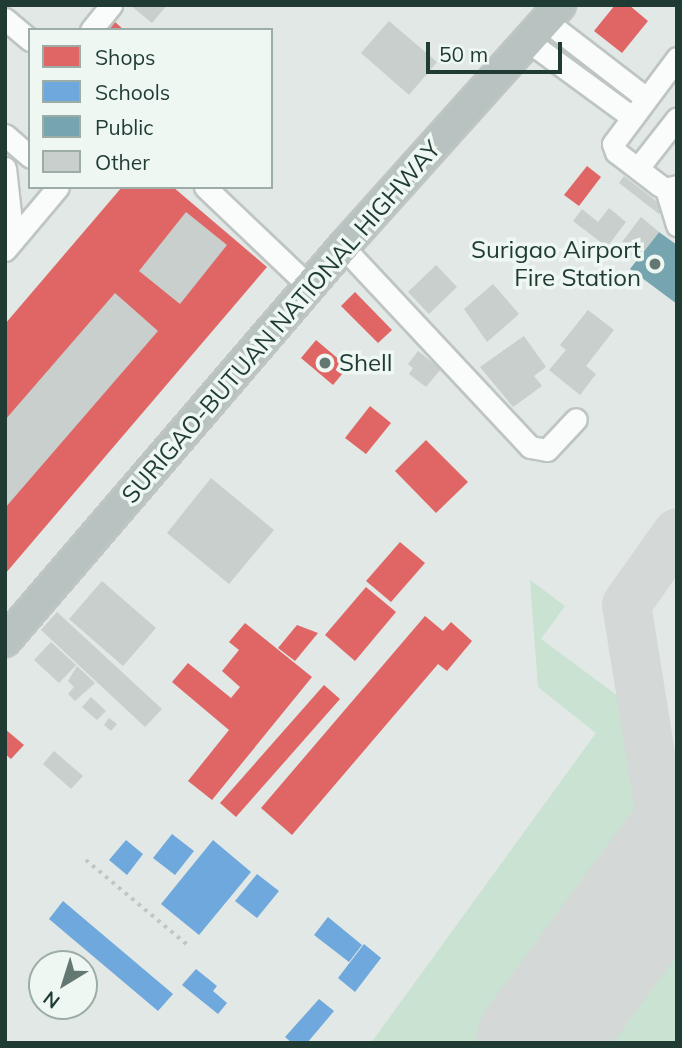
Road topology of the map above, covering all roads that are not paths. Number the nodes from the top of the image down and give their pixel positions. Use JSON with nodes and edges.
{"nodes":[{"id":1,"x":111,"y":5,"type":"edge"},
{"id":2,"x":5,"y":19,"type":"edge"},
{"id":3,"x":544,"y":22,"type":"edge"},
{"id":4,"x":92,"y":28,"type":"edge"},
{"id":5,"x":28,"y":38,"type":"edge"},
{"id":6,"x":675,"y":62,"type":"edge"},
{"id":7,"x":646,"y":98,"type":"junction"},
{"id":8,"x":632,"y":117,"type":"junction"},
{"id":9,"x":677,"y":118,"type":"edge"},
{"id":10,"x":5,"y":135,"type":"edge"},
{"id":11,"x":28,"y":155,"type":"edge"},
{"id":12,"x":5,"y":168,"type":"edge"},
{"id":13,"x":638,"y":169,"type":"junction"},
{"id":14,"x":671,"y":187,"type":"edge"},
{"id":15,"x":56,"y":189,"type":"edge"},
{"id":16,"x":207,"y":189,"type":"edge"},
{"id":17,"x":677,"y":225,"type":"edge"},
{"id":18,"x":9,"y":246,"type":"edge"},
{"id":19,"x":343,"y":247,"type":"junction"},
{"id":20,"x":309,"y":286,"type":"junction"},
{"id":21,"x":576,"y":419,"type":"dead end"},
{"id":22,"x":5,"y":641,"type":"edge"}],
"edges":[{"from":1,"to":4,"type":"street"},
{"from":2,"to":5,"type":"street"},
{"from":3,"to":7,"type":"street"},
{"from":3,"to":8,"type":"street"},
{"from":3,"to":19,"type":"highway","name":"SURIGAO-BUTUAN NATIONAL HIGHWAY"},
{"from":6,"to":7,"type":"street"},
{"from":7,"to":8,"type":"street"},
{"from":8,"to":13,"type":"street"},
{"from":9,"to":13,"type":"street"},
{"from":10,"to":11,"type":"street"},
{"from":12,"to":18,"type":"street"},
{"from":13,"to":14,"type":"street"},
{"from":14,"to":17,"type":"street"},
{"from":15,"to":18,"type":"street"},
{"from":16,"to":20,"type":"street"},
{"from":19,"to":20,"type":"highway","name":"SURIGAO-BUTUAN NATIONAL HIGHWAY"},
{"from":19,"to":21,"type":"street"},
{"from":20,"to":22,"type":"highway","name":"SURIGAO-BUTUAN NATIONAL HIGHWAY"}]}
